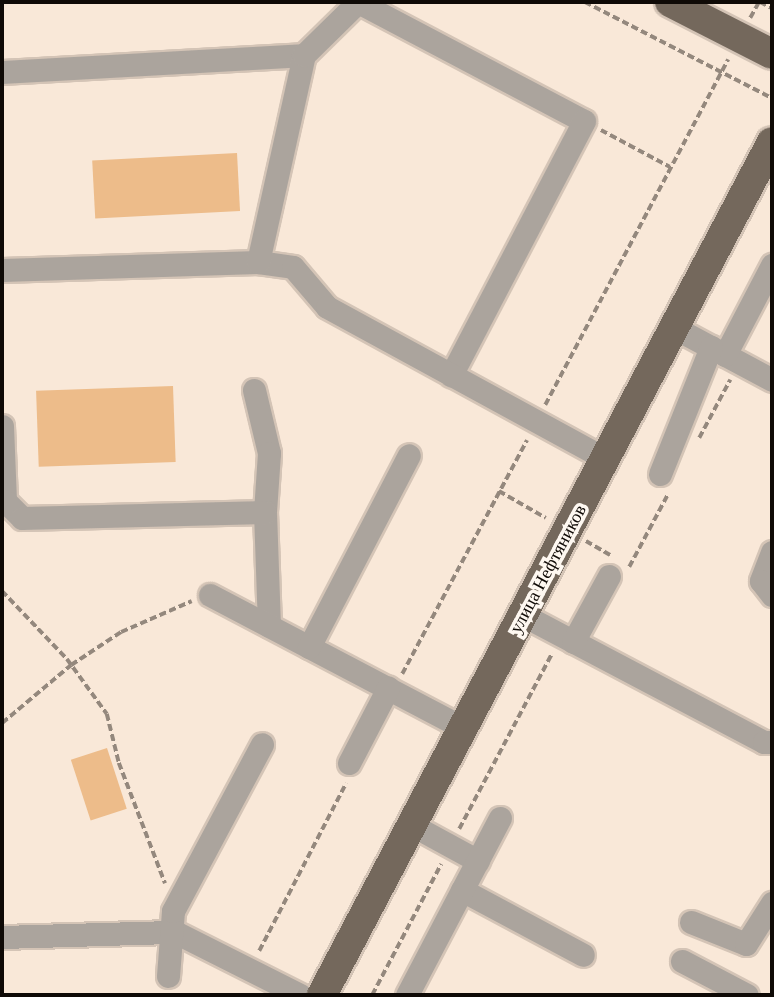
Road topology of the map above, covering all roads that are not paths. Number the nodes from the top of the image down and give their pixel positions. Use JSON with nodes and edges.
{"nodes":[{"id":1,"x":358,"y":2,"type":"edge"},
{"id":2,"x":670,"y":2,"type":"edge"},
{"id":3,"x":772,"y":54,"type":"edge"},
{"id":4,"x":304,"y":55,"type":"junction"},
{"id":5,"x":2,"y":72,"type":"edge"},
{"id":6,"x":772,"y":142,"type":"edge"},
{"id":7,"x":258,"y":262,"type":"junction"},
{"id":8,"x":772,"y":265,"type":"edge"},
{"id":9,"x":2,"y":270,"type":"edge"},
{"id":10,"x":675,"y":328,"type":"junction"},
{"id":11,"x":725,"y":355,"type":"junction"},
{"id":12,"x":451,"y":375,"type":"junction"},
{"id":13,"x":772,"y":380,"type":"edge"},
{"id":14,"x":254,"y":390,"type":"dead end"},
{"id":15,"x":2,"y":426,"type":"edge"},
{"id":16,"x":409,"y":455,"type":"dead end"},
{"id":17,"x":606,"y":459,"type":"junction"},
{"id":18,"x":667,"y":478,"type":"road end"},
{"id":19,"x":265,"y":512,"type":"junction"},
{"id":20,"x":772,"y":552,"type":"edge"},
{"id":21,"x":616,"y":577,"type":"road end"},
{"id":22,"x":211,"y":595,"type":"road end"},
{"id":23,"x":772,"y":595,"type":"edge"},
{"id":24,"x":523,"y":615,"type":"junction"},
{"id":25,"x":269,"y":626,"type":"junction"},
{"id":26,"x":571,"y":641,"type":"junction"},
{"id":27,"x":309,"y":647,"type":"junction"},
{"id":28,"x":391,"y":690,"type":"junction"},
{"id":29,"x":463,"y":728,"type":"junction"},
{"id":30,"x":772,"y":742,"type":"edge"},
{"id":31,"x":262,"y":744,"type":"dead end"},
{"id":32,"x":349,"y":770,"type":"road end"},
{"id":33,"x":500,"y":818,"type":"dead end"},
{"id":34,"x":412,"y":825,"type":"junction"},
{"id":35,"x":478,"y":861,"type":"junction"},
{"id":36,"x":462,"y":890,"type":"junction"},
{"id":37,"x":772,"y":902,"type":"edge"},
{"id":38,"x":174,"y":922,"type":"junction"},
{"id":39,"x":691,"y":922,"type":"dead end"},
{"id":40,"x":2,"y":937,"type":"edge"},
{"id":41,"x":583,"y":956,"type":"dead end"},
{"id":42,"x":682,"y":961,"type":"dead end"},
{"id":43,"x":168,"y":976,"type":"dead end"},
{"id":44,"x":300,"y":995,"type":"edge"},
{"id":45,"x":322,"y":995,"type":"edge"},
{"id":46,"x":407,"y":995,"type":"edge"},
{"id":47,"x":747,"y":995,"type":"edge"}],
"edges":[{"from":1,"to":4,"type":"lane"},
{"from":1,"to":12,"type":"lane"},
{"from":2,"to":3,"type":"main road"},
{"from":4,"to":5,"type":"lane"},
{"from":4,"to":7,"type":"lane"},
{"from":6,"to":10,"type":"main road","name":"улица Нефтяников"},
{"from":7,"to":9,"type":"lane"},
{"from":7,"to":12,"type":"lane"},
{"from":8,"to":11,"type":"lane"},
{"from":10,"to":11,"type":"lane"},
{"from":10,"to":17,"type":"main road","name":"улица Нефтяников"},
{"from":11,"to":13,"type":"lane"},
{"from":11,"to":18,"type":"lane"},
{"from":12,"to":17,"type":"lane"},
{"from":14,"to":19,"type":"lane"},
{"from":15,"to":19,"type":"lane"},
{"from":16,"to":27,"type":"lane"},
{"from":17,"to":24,"type":"main road","name":"улица Нефтяников"},
{"from":19,"to":25,"type":"lane"},
{"from":20,"to":23,"type":"lane"},
{"from":21,"to":26,"type":"lane"},
{"from":22,"to":25,"type":"lane"},
{"from":24,"to":26,"type":"lane"},
{"from":24,"to":29,"type":"main road","name":"улица Нефтяников"},
{"from":25,"to":27,"type":"lane"},
{"from":26,"to":30,"type":"lane"},
{"from":27,"to":28,"type":"lane"},
{"from":28,"to":29,"type":"lane"},
{"from":28,"to":32,"type":"lane"},
{"from":29,"to":34,"type":"main road","name":"улица Нефтяников"},
{"from":31,"to":38,"type":"lane"},
{"from":33,"to":35,"type":"lane"},
{"from":34,"to":35,"type":"lane"},
{"from":34,"to":45,"type":"main road","name":"улица Нефтяников"},
{"from":35,"to":36,"type":"lane"},
{"from":36,"to":41,"type":"lane"},
{"from":36,"to":46,"type":"lane"},
{"from":37,"to":39,"type":"lane"},
{"from":38,"to":40,"type":"lane"},
{"from":38,"to":43,"type":"lane"},
{"from":38,"to":44,"type":"lane"},
{"from":42,"to":47,"type":"lane"}]}
